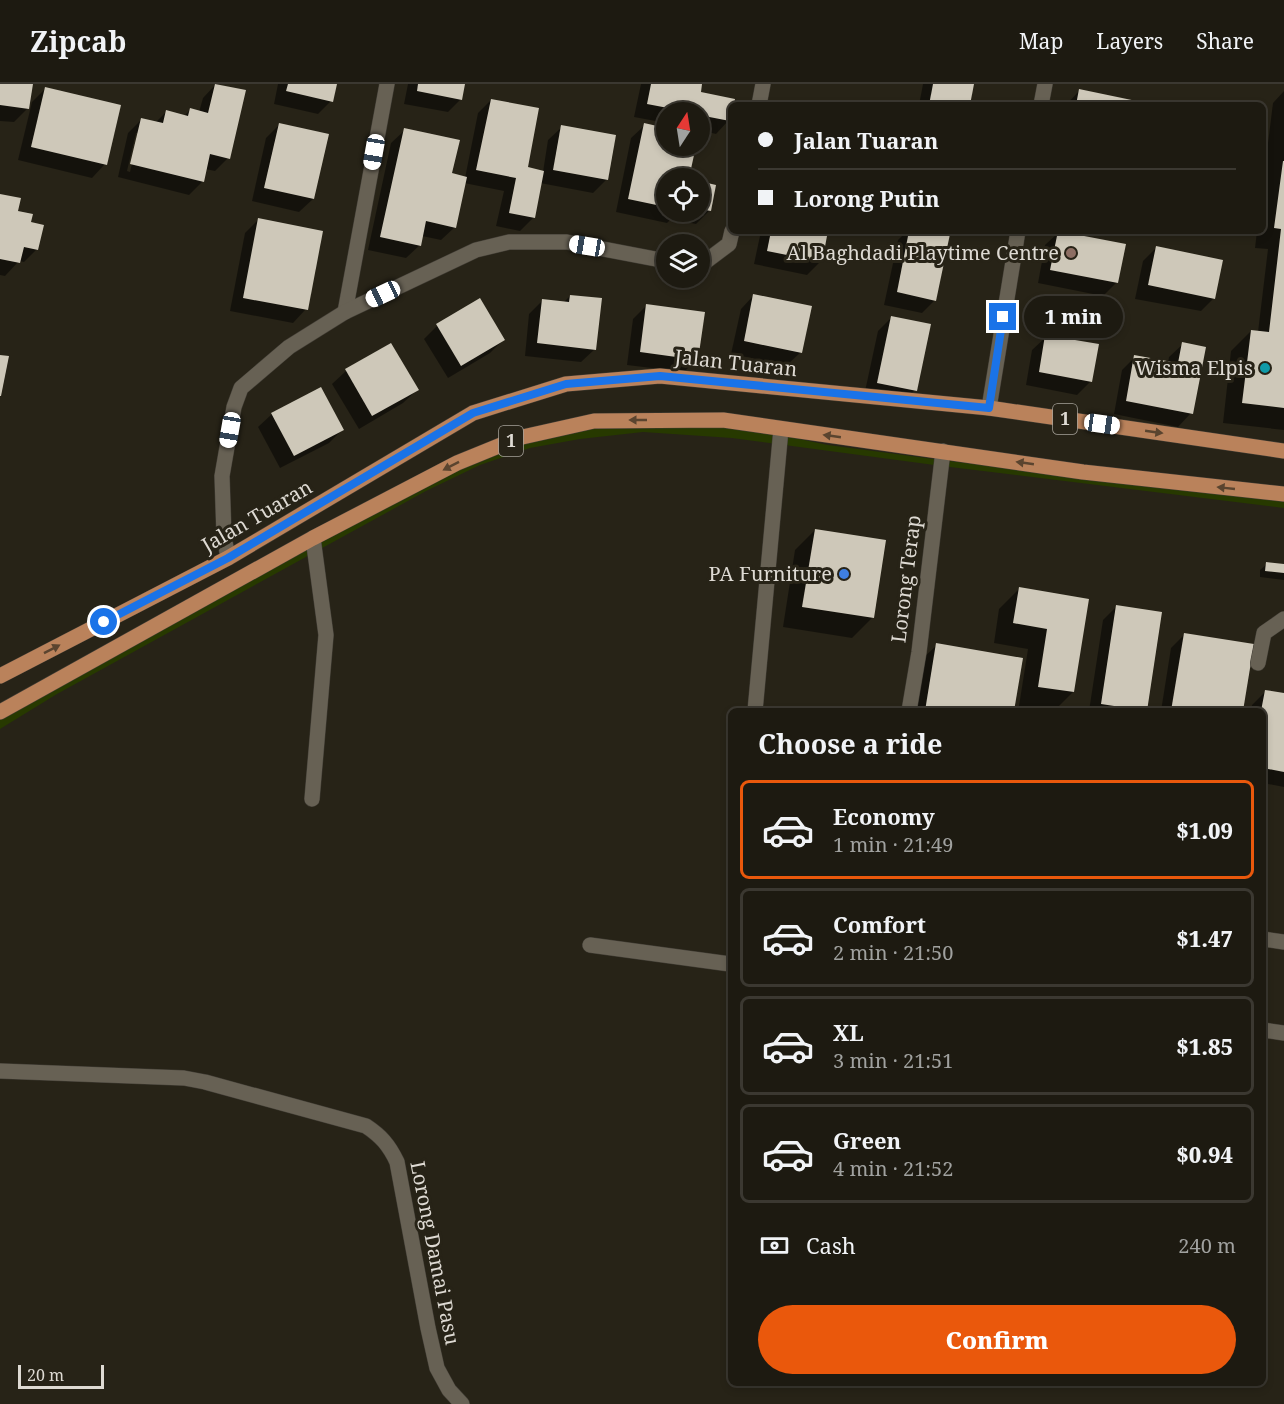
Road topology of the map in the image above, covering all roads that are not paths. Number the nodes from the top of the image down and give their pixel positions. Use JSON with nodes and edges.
{"nodes":[{"id":1,"x":387,"y":84,"type":"edge"},
{"id":2,"x":763,"y":84,"type":"edge"},
{"id":3,"x":1045,"y":84,"type":"edge"},
{"id":4,"x":760,"y":102,"type":"edge"},
{"id":5,"x":1042,"y":102,"type":"edge"},
{"id":6,"x":731,"y":234,"type":"edge"},
{"id":7,"x":1018,"y":234,"type":"edge"},
{"id":8,"x":710,"y":258,"type":"edge"},
{"id":9,"x":656,"y":259,"type":"edge"},
{"id":10,"x":345,"y":312,"type":"junction"},
{"id":11,"x":989,"y":408,"type":"junction"},
{"id":12,"x":781,"y":429,"type":"junction"},
{"id":13,"x":944,"y":451,"type":"junction"},
{"id":14,"x":1284,"y":451,"type":"edge"},
{"id":15,"x":1284,"y":494,"type":"edge"},
{"id":16,"x":313,"y":538,"type":"junction"},
{"id":17,"x":228,"y":558,"type":"junction"},
{"id":18,"x":1284,"y":619,"type":"edge"},
{"id":19,"x":1258,"y":663,"type":"dead end"},
{"id":20,"x":0,"y":676,"type":"edge"},
{"id":21,"x":755,"y":708,"type":"edge"},
{"id":22,"x":910,"y":708,"type":"edge"},
{"id":23,"x":0,"y":712,"type":"edge"},
{"id":24,"x":312,"y":799,"type":"dead end"},
{"id":25,"x":1266,"y":939,"type":"edge"},
{"id":26,"x":1284,"y":942,"type":"edge"},
{"id":27,"x":590,"y":945,"type":"dead end"},
{"id":28,"x":728,"y":964,"type":"edge"},
{"id":29,"x":1266,"y":1030,"type":"edge"},
{"id":30,"x":1284,"y":1033,"type":"edge"},
{"id":31,"x":0,"y":1071,"type":"edge"},
{"id":32,"x":462,"y":1404,"type":"edge"}],
"edges":[{"from":1,"to":10,"type":"street"},
{"from":2,"to":4,"type":"street"},
{"from":3,"to":5,"type":"street"},
{"from":6,"to":8,"type":"street"},
{"from":7,"to":11,"type":"street"},
{"from":9,"to":10,"type":"street"},
{"from":10,"to":17,"type":"street"},
{"from":11,"to":14,"type":"main road","name":"Jalan Tuaran","number":"1","one_way":true},
{"from":11,"to":17,"type":"main road","name":"Jalan Tuaran","number":"1"},
{"from":13,"to":12,"type":"main road","number":"1","one_way":true},
{"from":12,"to":16,"type":"main road","number":"1","one_way":true},
{"from":12,"to":21,"type":"street"},
{"from":15,"to":13,"type":"main road","number":"1","one_way":true},
{"from":13,"to":22,"type":"street","name":"Lorong Terap"},
{"from":16,"to":23,"type":"main road","number":"1"},
{"from":16,"to":24,"type":"street"},
{"from":20,"to":17,"type":"main road","name":"Jalan Tuaran","number":"1","one_way":true},
{"from":18,"to":19,"type":"street"},
{"from":25,"to":26,"type":"street"},
{"from":27,"to":28,"type":"street"},
{"from":29,"to":30,"type":"street"},
{"from":31,"to":32,"type":"street","name":"Lorong Damai Pasu"}]}
